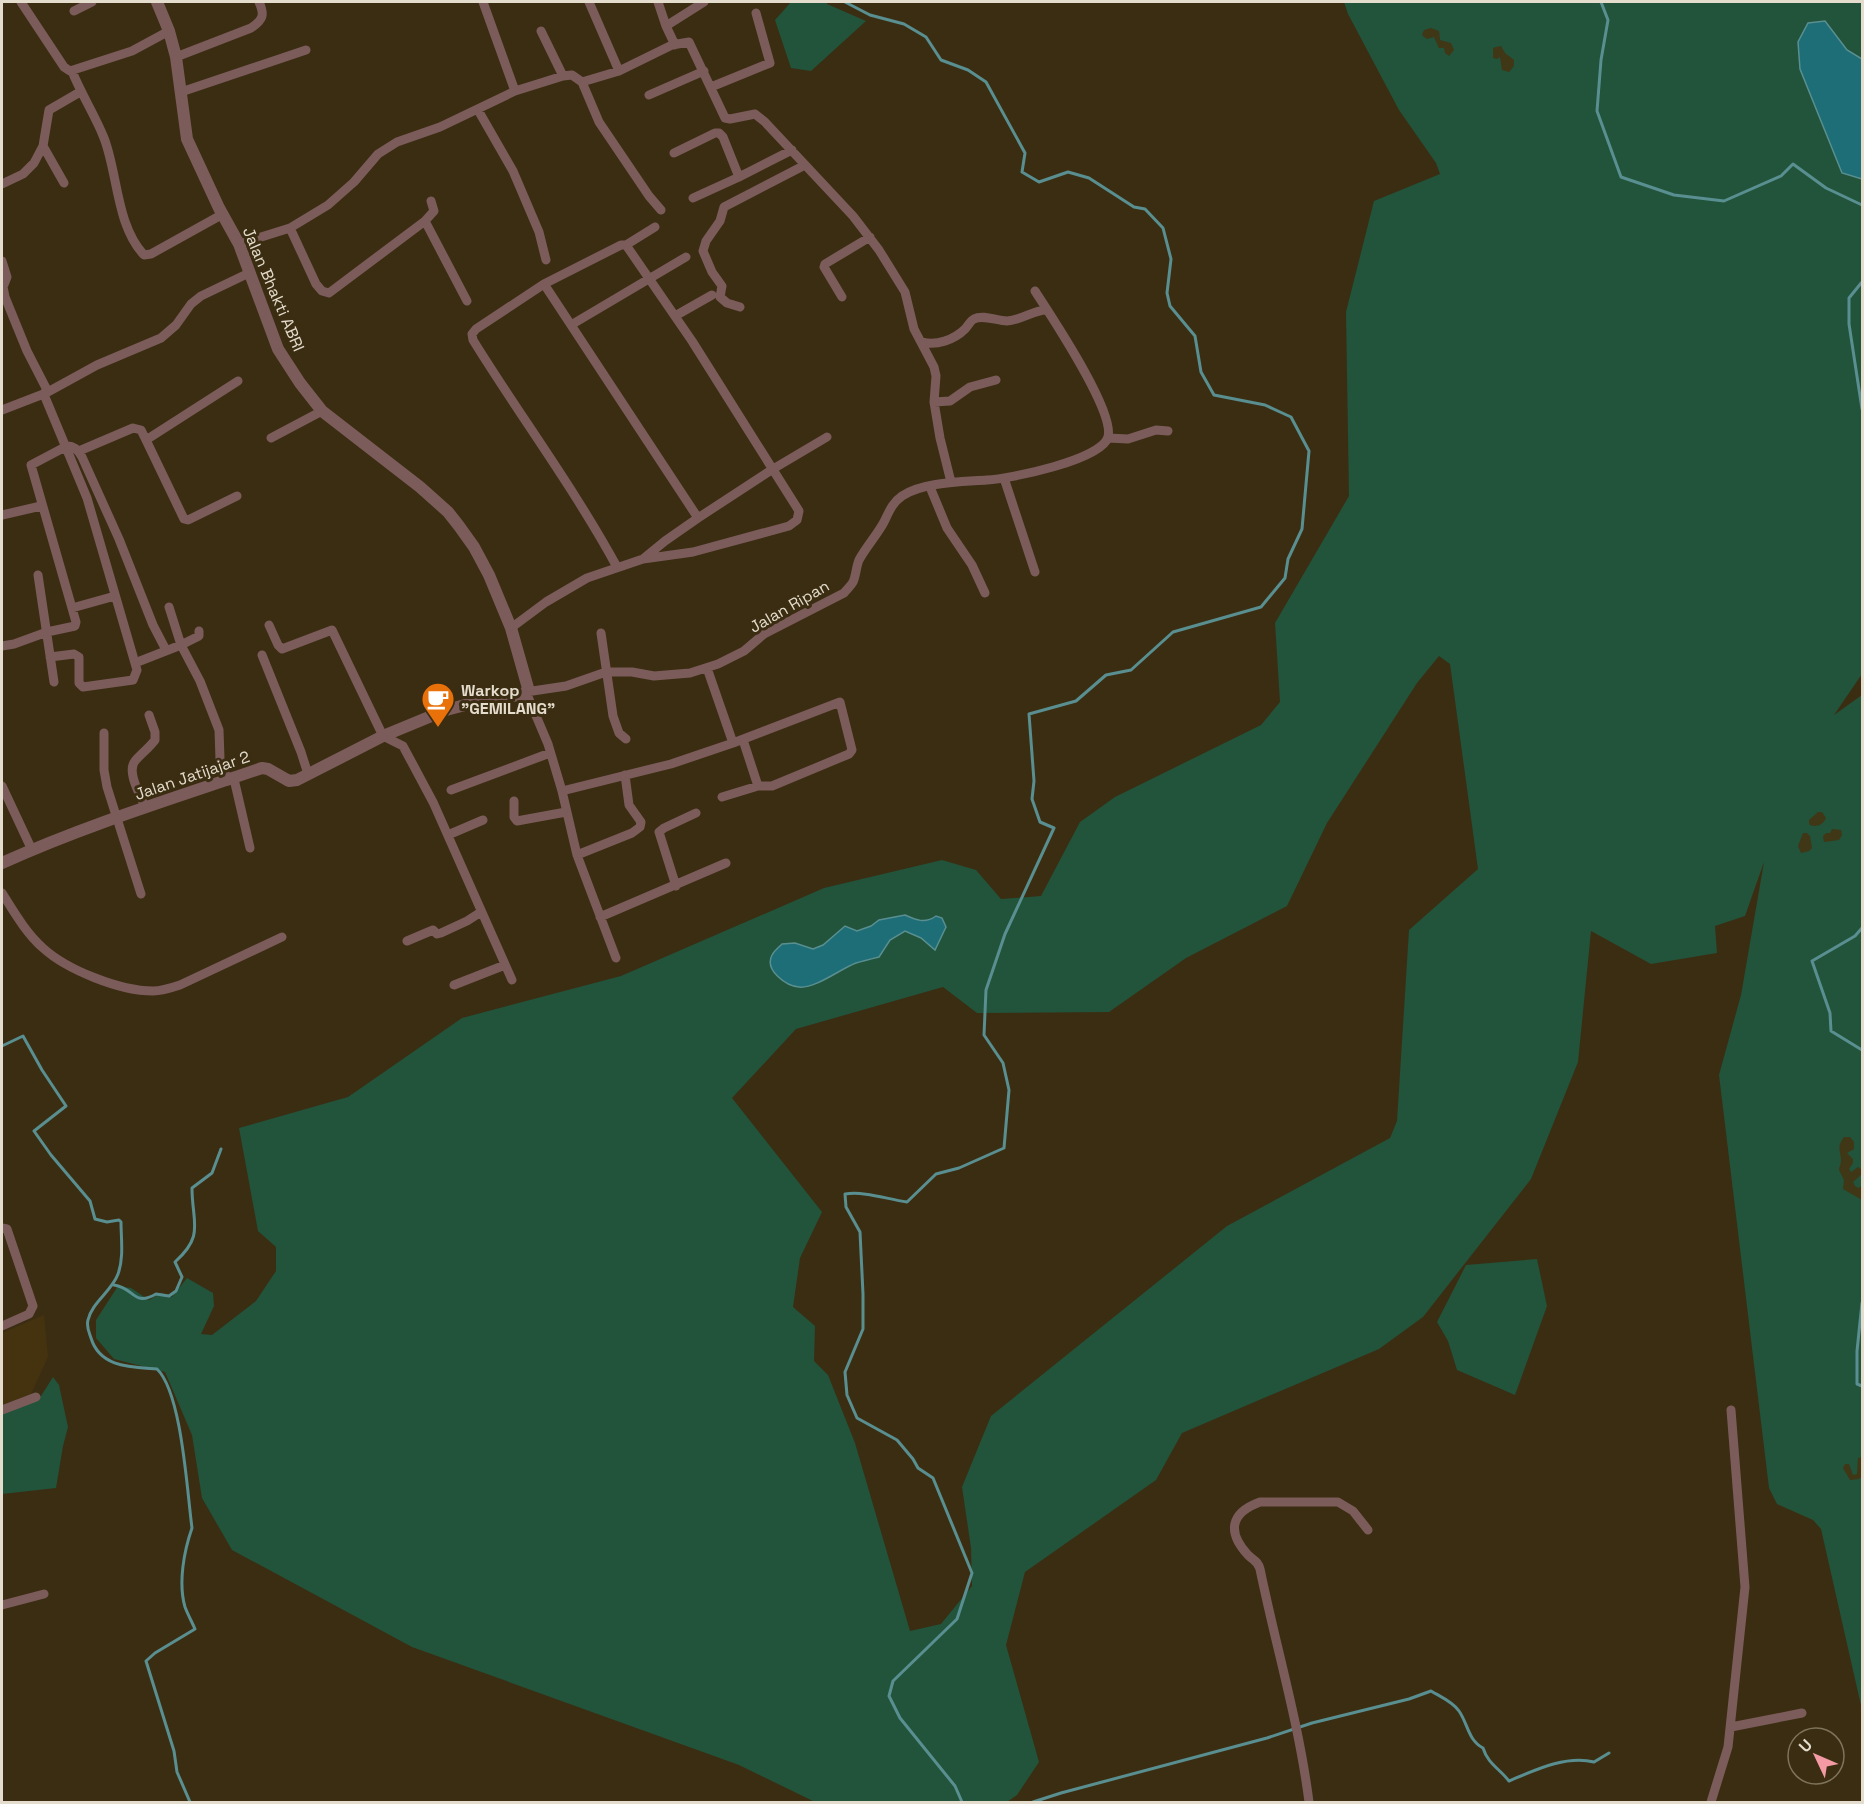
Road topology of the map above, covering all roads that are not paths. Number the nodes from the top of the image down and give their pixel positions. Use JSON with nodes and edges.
{"nodes":[{"id":1,"x":21,"y":2,"type":"edge"},
{"id":2,"x":92,"y":2,"type":"edge"},
{"id":3,"x":157,"y":2,"type":"edge"},
{"id":4,"x":259,"y":2,"type":"edge"},
{"id":5,"x":483,"y":2,"type":"edge"},
{"id":6,"x":589,"y":2,"type":"edge"},
{"id":7,"x":658,"y":2,"type":"edge"},
{"id":8,"x":704,"y":2,"type":"edge"},
{"id":9,"x":74,"y":12,"type":"dead end"},
{"id":10,"x":756,"y":13,"type":"dead end"},
{"id":11,"x":666,"y":26,"type":"junction"},
{"id":12,"x":169,"y":31,"type":"junction"},
{"id":13,"x":541,"y":31,"type":"dead end"},
{"id":14,"x":675,"y":45,"type":"junction"},
{"id":15,"x":306,"y":50,"type":"dead end"},
{"id":16,"x":176,"y":57,"type":"junction"},
{"id":17,"x":72,"y":71,"type":"junction"},
{"id":18,"x":619,"y":71,"type":"junction"},
{"id":19,"x":704,"y":71,"type":"junction"},
{"id":20,"x":563,"y":76,"type":"junction"},
{"id":21,"x":582,"y":82,"type":"junction"},
{"id":22,"x":711,"y":87,"type":"junction"},
{"id":23,"x":514,"y":91,"type":"junction"},
{"id":24,"x":181,"y":92,"type":"junction"},
{"id":25,"x":80,"y":93,"type":"junction"},
{"id":26,"x":649,"y":95,"type":"dead end"},
{"id":27,"x":478,"y":110,"type":"junction"},
{"id":28,"x":43,"y":146,"type":"junction"},
{"id":29,"x":792,"y":150,"type":"junction"},
{"id":30,"x":674,"y":153,"type":"dead end"},
{"id":31,"x":805,"y":165,"type":"junction"},
{"id":32,"x":740,"y":177,"type":"junction"},
{"id":33,"x":64,"y":183,"type":"dead end"},
{"id":34,"x":2,"y":184,"type":"edge"},
{"id":35,"x":693,"y":198,"type":"dead end"},
{"id":36,"x":431,"y":201,"type":"dead end"},
{"id":37,"x":661,"y":210,"type":"dead end"},
{"id":38,"x":223,"y":214,"type":"junction"},
{"id":39,"x":425,"y":222,"type":"junction"},
{"id":40,"x":655,"y":226,"type":"dead end"},
{"id":41,"x":290,"y":228,"type":"junction"},
{"id":42,"x":870,"y":237,"type":"junction"},
{"id":43,"x":239,"y":244,"type":"junction"},
{"id":44,"x":626,"y":245,"type":"junction"},
{"id":45,"x":686,"y":257,"type":"dead end"},
{"id":46,"x":546,"y":260,"type":"dead end"},
{"id":47,"x":2,"y":261,"type":"edge"},
{"id":48,"x":249,"y":273,"type":"junction"},
{"id":49,"x":650,"y":277,"type":"junction"},
{"id":50,"x":544,"y":284,"type":"junction"},
{"id":51,"x":1035,"y":291,"type":"dead end"},
{"id":52,"x":712,"y":295,"type":"dead end"},
{"id":53,"x":842,"y":297,"type":"dead end"},
{"id":54,"x":467,"y":301,"type":"dead end"},
{"id":55,"x":740,"y":307,"type":"dead end"},
{"id":56,"x":1047,"y":310,"type":"junction"},
{"id":57,"x":675,"y":316,"type":"junction"},
{"id":58,"x":571,"y":326,"type":"junction"},
{"id":59,"x":922,"y":342,"type":"junction"},
{"id":60,"x":996,"y":380,"type":"dead end"},
{"id":61,"x":238,"y":381,"type":"dead end"},
{"id":62,"x":46,"y":393,"type":"junction"},
{"id":63,"x":934,"y":402,"type":"junction"},
{"id":64,"x":2,"y":410,"type":"edge"},
{"id":65,"x":322,"y":411,"type":"junction"},
{"id":66,"x":1168,"y":431,"type":"dead end"},
{"id":67,"x":1109,"y":434,"type":"junction"},
{"id":68,"x":827,"y":437,"type":"dead end"},
{"id":69,"x":271,"y":438,"type":"dead end"},
{"id":70,"x":146,"y":440,"type":"junction"},
{"id":71,"x":67,"y":446,"type":"junction"},
{"id":72,"x":79,"y":451,"type":"junction"},
{"id":73,"x":773,"y":469,"type":"junction"},
{"id":74,"x":1004,"y":478,"type":"junction"},
{"id":75,"x":951,"y":482,"type":"junction"},
{"id":76,"x":930,"y":487,"type":"junction"},
{"id":77,"x":237,"y":496,"type":"dead end"},
{"id":78,"x":41,"y":506,"type":"junction"},
{"id":79,"x":2,"y":515,"type":"edge"},
{"id":80,"x":698,"y":518,"type":"junction"},
{"id":81,"x":643,"y":559,"type":"junction"},
{"id":82,"x":617,"y":567,"type":"junction"},
{"id":83,"x":1035,"y":572,"type":"dead end"},
{"id":84,"x":38,"y":575,"type":"dead end"},
{"id":85,"x":985,"y":593,"type":"dead end"},
{"id":86,"x":115,"y":596,"type":"junction"},
{"id":87,"x":169,"y":607,"type":"dead end"},
{"id":88,"x":72,"y":608,"type":"junction"},
{"id":89,"x":269,"y":625,"type":"dead end"},
{"id":90,"x":511,"y":628,"type":"junction"},
{"id":91,"x":199,"y":631,"type":"dead end"},
{"id":92,"x":47,"y":632,"type":"junction"},
{"id":93,"x":601,"y":633,"type":"dead end"},
{"id":94,"x":181,"y":645,"type":"junction"},
{"id":95,"x":2,"y":646,"type":"edge"},
{"id":96,"x":166,"y":650,"type":"junction"},
{"id":97,"x":262,"y":655,"type":"dead end"},
{"id":98,"x":50,"y":657,"type":"junction"},
{"id":99,"x":135,"y":663,"type":"junction"},
{"id":100,"x":707,"y":668,"type":"junction"},
{"id":101,"x":606,"y":672,"type":"junction"},
{"id":102,"x":54,"y":682,"type":"dead end"},
{"id":103,"x":526,"y":692,"type":"junction"},
{"id":104,"x":149,"y":714,"type":"dead end"},
{"id":105,"x":104,"y":733,"type":"dead end"},
{"id":106,"x":383,"y":736,"type":"junction"},
{"id":107,"x":626,"y":739,"type":"dead end"},
{"id":108,"x":738,"y":741,"type":"junction"},
{"id":109,"x":550,"y":753,"type":"junction"},
{"id":110,"x":308,"y":774,"type":"junction"},
{"id":111,"x":625,"y":775,"type":"junction"},
{"id":112,"x":231,"y":780,"type":"junction"},
{"id":113,"x":2,"y":786,"type":"edge"},
{"id":114,"x":758,"y":786,"type":"junction"},
{"id":115,"x":452,"y":790,"type":"dead end"},
{"id":116,"x":562,"y":790,"type":"junction"},
{"id":117,"x":722,"y":797,"type":"dead end"},
{"id":118,"x":514,"y":801,"type":"dead end"},
{"id":119,"x":145,"y":807,"type":"junction"},
{"id":120,"x":566,"y":812,"type":"junction"},
{"id":121,"x":696,"y":813,"type":"dead end"},
{"id":122,"x":117,"y":819,"type":"junction"},
{"id":123,"x":483,"y":820,"type":"dead end"},
{"id":124,"x":448,"y":835,"type":"junction"},
{"id":125,"x":250,"y":848,"type":"dead end"},
{"id":126,"x":32,"y":850,"type":"junction"},
{"id":127,"x":577,"y":855,"type":"junction"},
{"id":128,"x":2,"y":863,"type":"edge"},
{"id":129,"x":726,"y":863,"type":"dead end"},
{"id":130,"x":676,"y":886,"type":"junction"},
{"id":131,"x":2,"y":893,"type":"edge"},
{"id":132,"x":141,"y":894,"type":"dead end"},
{"id":133,"x":481,"y":912,"type":"junction"},
{"id":134,"x":600,"y":917,"type":"junction"},
{"id":135,"x":282,"y":937,"type":"dead end"},
{"id":136,"x":407,"y":941,"type":"dead end"},
{"id":137,"x":616,"y":958,"type":"dead end"},
{"id":138,"x":505,"y":965,"type":"junction"},
{"id":139,"x":512,"y":980,"type":"dead end"},
{"id":140,"x":454,"y":985,"type":"dead end"},
{"id":141,"x":2,"y":1228,"type":"edge"},
{"id":142,"x":2,"y":1326,"type":"edge"},
{"id":143,"x":36,"y":1397,"type":"dead end"},
{"id":144,"x":2,"y":1410,"type":"edge"},
{"id":145,"x":1731,"y":1410,"type":"dead end"},
{"id":146,"x":1368,"y":1530,"type":"dead end"},
{"id":147,"x":44,"y":1594,"type":"dead end"},
{"id":148,"x":2,"y":1605,"type":"edge"},
{"id":149,"x":1802,"y":1713,"type":"dead end"},
{"id":150,"x":1731,"y":1727,"type":"junction"},
{"id":151,"x":1309,"y":1803,"type":"edge"},
{"id":152,"x":1711,"y":1803,"type":"edge"}],
"edges":[{"from":1,"to":17,"type":"street"},
{"from":2,"to":9,"type":"street"},
{"from":3,"to":12,"type":"street","name":"Jalan Bhakti ABRI"},
{"from":4,"to":16,"type":"street"},
{"from":5,"to":23,"type":"street"},
{"from":6,"to":18,"type":"street"},
{"from":7,"to":11,"type":"street"},
{"from":8,"to":11,"type":"street"},
{"from":10,"to":22,"type":"street"},
{"from":11,"to":14,"type":"street"},
{"from":12,"to":16,"type":"street","name":"Jalan Bhakti ABRI"},
{"from":12,"to":17,"type":"street"},
{"from":13,"to":20,"type":"street"},
{"from":14,"to":18,"type":"street"},
{"from":14,"to":19,"type":"street"},
{"from":15,"to":24,"type":"street"},
{"from":16,"to":24,"type":"street","name":"Jalan Bhakti ABRI"},
{"from":17,"to":25,"type":"street"},
{"from":18,"to":21,"type":"street"},
{"from":19,"to":22,"type":"street"},
{"from":19,"to":26,"type":"street"},
{"from":20,"to":21,"type":"street"},
{"from":20,"to":23,"type":"street"},
{"from":21,"to":37,"type":"street"},
{"from":22,"to":29,"type":"street"},
{"from":23,"to":27,"type":"street"},
{"from":24,"to":38,"type":"street","name":"Jalan Bhakti ABRI"},
{"from":25,"to":28,"type":"street"},
{"from":25,"to":38,"type":"street"},
{"from":27,"to":41,"type":"street"},
{"from":27,"to":46,"type":"street"},
{"from":28,"to":33,"type":"street"},
{"from":28,"to":34,"type":"street"},
{"from":29,"to":31,"type":"street"},
{"from":29,"to":32,"type":"street"},
{"from":30,"to":32,"type":"street"},
{"from":31,"to":42,"type":"street"},
{"from":31,"to":55,"type":"street"},
{"from":32,"to":35,"type":"street"},
{"from":36,"to":39,"type":"street"},
{"from":38,"to":43,"type":"street","name":"Jalan Bhakti ABRI"},
{"from":39,"to":41,"type":"street"},
{"from":39,"to":54,"type":"street"},
{"from":40,"to":44,"type":"street"},
{"from":41,"to":43,"type":"street"},
{"from":42,"to":53,"type":"street"},
{"from":42,"to":59,"type":"street"},
{"from":43,"to":48,"type":"street","name":"Jalan Bhakti ABRI"},
{"from":44,"to":49,"type":"street"},
{"from":44,"to":50,"type":"street"},
{"from":45,"to":49,"type":"street"},
{"from":47,"to":62,"type":"street"},
{"from":48,"to":62,"type":"street"},
{"from":48,"to":65,"type":"street","name":"Jalan Bhakti ABRI"},
{"from":49,"to":57,"type":"street"},
{"from":49,"to":58,"type":"street"},
{"from":50,"to":58,"type":"street"},
{"from":50,"to":82,"type":"street"},
{"from":51,"to":56,"type":"street"},
{"from":52,"to":57,"type":"street"},
{"from":56,"to":59,"type":"street"},
{"from":56,"to":67,"type":"street"},
{"from":57,"to":73,"type":"street"},
{"from":58,"to":80,"type":"street"},
{"from":59,"to":63,"type":"street"},
{"from":60,"to":63,"type":"street"},
{"from":61,"to":70,"type":"street"},
{"from":62,"to":64,"type":"street"},
{"from":62,"to":71,"type":"street"},
{"from":63,"to":75,"type":"street"},
{"from":65,"to":69,"type":"street"},
{"from":65,"to":90,"type":"street","name":"Jalan Bhakti ABRI"},
{"from":66,"to":67,"type":"street"},
{"from":67,"to":74,"type":"street","name":"Jalan Ripan"},
{"from":68,"to":73,"type":"street"},
{"from":70,"to":72,"type":"street"},
{"from":70,"to":77,"type":"street"},
{"from":71,"to":72,"type":"street"},
{"from":71,"to":78,"type":"street"},
{"from":71,"to":86,"type":"street"},
{"from":72,"to":96,"type":"street"},
{"from":73,"to":80,"type":"street"},
{"from":73,"to":81,"type":"street"},
{"from":74,"to":75,"type":"street","name":"Jalan Ripan"},
{"from":74,"to":83,"type":"street"},
{"from":75,"to":76,"type":"street","name":"Jalan Ripan"},
{"from":76,"to":85,"type":"street"},
{"from":76,"to":100,"type":"street","name":"Jalan Ripan"},
{"from":78,"to":79,"type":"street"},
{"from":78,"to":88,"type":"street"},
{"from":80,"to":81,"type":"street"},
{"from":81,"to":82,"type":"street"},
{"from":82,"to":90,"type":"street"},
{"from":84,"to":92,"type":"street"},
{"from":86,"to":88,"type":"street"},
{"from":86,"to":99,"type":"street"},
{"from":87,"to":94,"type":"street"},
{"from":88,"to":92,"type":"street"},
{"from":89,"to":106,"type":"street"},
{"from":90,"to":103,"type":"street","name":"Jalan Bhakti ABRI"},
{"from":91,"to":94,"type":"street"},
{"from":92,"to":95,"type":"street"},
{"from":92,"to":98,"type":"street"},
{"from":93,"to":101,"type":"street"},
{"from":94,"to":96,"type":"street"},
{"from":94,"to":112,"type":"street"},
{"from":96,"to":99,"type":"street"},
{"from":97,"to":110,"type":"street"},
{"from":98,"to":99,"type":"street"},
{"from":98,"to":102,"type":"street"},
{"from":100,"to":101,"type":"street","name":"Jalan Ripan"},
{"from":100,"to":108,"type":"street"},
{"from":101,"to":103,"type":"street","name":"Jalan Ripan"},
{"from":101,"to":107,"type":"street"},
{"from":103,"to":106,"type":"street","name":"Jalan Jatijajar 2"},
{"from":103,"to":109,"type":"street"},
{"from":104,"to":119,"type":"street"},
{"from":105,"to":122,"type":"street"},
{"from":106,"to":110,"type":"street","name":"Jalan Jatijajar 2"},
{"from":106,"to":124,"type":"street"},
{"from":108,"to":111,"type":"street"},
{"from":108,"to":114,"type":"street"},
{"from":108,"to":114,"type":"street"},
{"from":109,"to":115,"type":"street"},
{"from":109,"to":116,"type":"street"},
{"from":110,"to":112,"type":"street","name":"Jalan Jatijajar 2"},
{"from":111,"to":116,"type":"street"},
{"from":111,"to":127,"type":"street"},
{"from":112,"to":119,"type":"street","name":"Jalan Jatijajar 2"},
{"from":112,"to":125,"type":"street"},
{"from":113,"to":126,"type":"street"},
{"from":114,"to":117,"type":"street"},
{"from":116,"to":120,"type":"street"},
{"from":118,"to":120,"type":"street"},
{"from":119,"to":122,"type":"street","name":"Jalan Jatijajar 2"},
{"from":120,"to":127,"type":"street"},
{"from":121,"to":130,"type":"street"},
{"from":122,"to":126,"type":"street","name":"Jalan Jatijajar 2"},
{"from":122,"to":132,"type":"street"},
{"from":123,"to":124,"type":"street"},
{"from":124,"to":133,"type":"street"},
{"from":126,"to":128,"type":"street","name":"Jalan Jatijajar 2"},
{"from":127,"to":134,"type":"street"},
{"from":129,"to":130,"type":"street"},
{"from":130,"to":134,"type":"street"},
{"from":131,"to":135,"type":"street"},
{"from":133,"to":136,"type":"street"},
{"from":133,"to":138,"type":"street"},
{"from":134,"to":137,"type":"street"},
{"from":138,"to":139,"type":"street"},
{"from":138,"to":140,"type":"street"},
{"from":141,"to":142,"type":"street"},
{"from":143,"to":144,"type":"street"},
{"from":145,"to":150,"type":"street"},
{"from":146,"to":151,"type":"street"},
{"from":147,"to":148,"type":"street"},
{"from":149,"to":150,"type":"street"},
{"from":150,"to":152,"type":"street"}]}
